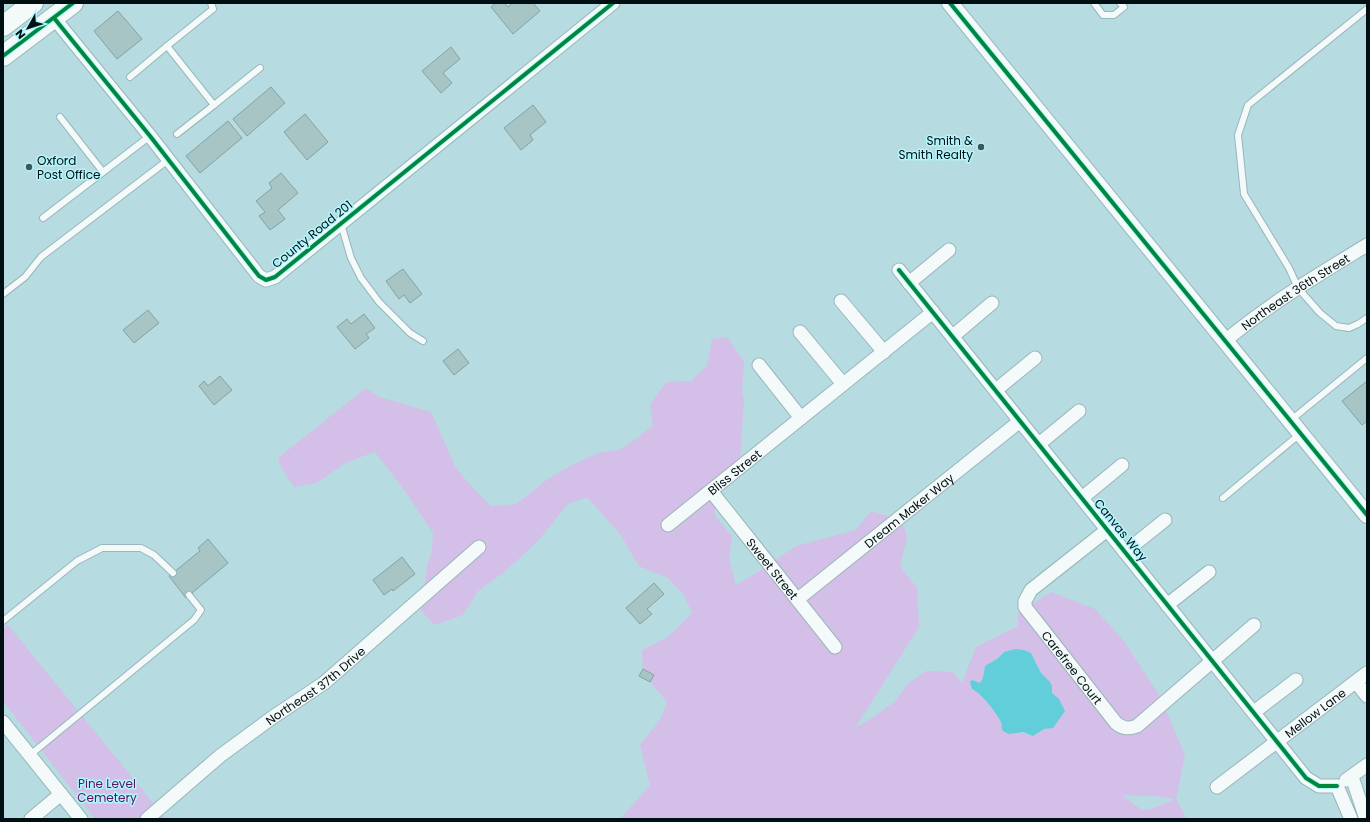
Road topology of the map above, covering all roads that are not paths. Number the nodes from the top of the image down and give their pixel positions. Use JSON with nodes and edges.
{"nodes":[{"id":1,"x":34,"y":3,"type":"edge"},
{"id":2,"x":73,"y":3,"type":"edge"},
{"id":3,"x":211,"y":3,"type":"edge"},
{"id":4,"x":613,"y":3,"type":"edge"},
{"id":5,"x":950,"y":3,"type":"edge"},
{"id":6,"x":1094,"y":3,"type":"edge"},
{"id":7,"x":1120,"y":3,"type":"edge"},
{"id":8,"x":1367,"y":9,"type":"edge"},
{"id":9,"x":54,"y":18,"type":"junction"},
{"id":10,"x":3,"y":26,"type":"edge"},
{"id":11,"x":167,"y":46,"type":"junction"},
{"id":12,"x":3,"y":56,"type":"edge"},
{"id":13,"x":260,"y":68,"type":"dead end"},
{"id":14,"x":130,"y":77,"type":"dead end"},
{"id":15,"x":214,"y":105,"type":"junction"},
{"id":16,"x":60,"y":117,"type":"dead end"},
{"id":17,"x":178,"y":134,"type":"dead end"},
{"id":18,"x":150,"y":136,"type":"junction"},
{"id":19,"x":168,"y":160,"type":"junction"},
{"id":20,"x":103,"y":172,"type":"junction"},
{"id":21,"x":42,"y":218,"type":"dead end"},
{"id":22,"x":341,"y":224,"type":"junction"},
{"id":23,"x":1367,"y":245,"type":"edge"},
{"id":24,"x":949,"y":250,"type":"dead end"},
{"id":25,"x":899,"y":270,"type":"dead end"},
{"id":26,"x":909,"y":283,"type":"junction"},
{"id":27,"x":1298,"y":288,"type":"junction"},
{"id":28,"x":3,"y":294,"type":"edge"},
{"id":29,"x":841,"y":300,"type":"dead end"},
{"id":30,"x":992,"y":304,"type":"dead end"},
{"id":31,"x":933,"y":312,"type":"junction"},
{"id":32,"x":1367,"y":318,"type":"edge"},
{"id":33,"x":800,"y":332,"type":"dead end"},
{"id":34,"x":953,"y":336,"type":"junction"},
{"id":35,"x":423,"y":341,"type":"dead end"},
{"id":36,"x":1226,"y":341,"type":"junction"},
{"id":37,"x":884,"y":352,"type":"junction"},
{"id":38,"x":1035,"y":358,"type":"dead end"},
{"id":39,"x":1367,"y":358,"type":"edge"},
{"id":40,"x":759,"y":366,"type":"dead end"},
{"id":41,"x":842,"y":384,"type":"junction"},
{"id":42,"x":996,"y":390,"type":"junction"},
{"id":43,"x":1079,"y":411,"type":"dead end"},
{"id":44,"x":801,"y":418,"type":"junction"},
{"id":45,"x":1290,"y":420,"type":"junction"},
{"id":46,"x":1020,"y":421,"type":"junction"},
{"id":47,"x":1301,"y":433,"type":"junction"},
{"id":48,"x":1039,"y":444,"type":"junction"},
{"id":49,"x":1122,"y":465,"type":"dead end"},
{"id":50,"x":711,"y":491,"type":"junction"},
{"id":51,"x":1082,"y":498,"type":"junction"},
{"id":52,"x":1223,"y":498,"type":"dead end"},
{"id":53,"x":1367,"y":515,"type":"edge"},
{"id":54,"x":1165,"y":520,"type":"dead end"},
{"id":55,"x":668,"y":525,"type":"dead end"},
{"id":56,"x":1107,"y":530,"type":"junction"},
{"id":57,"x":479,"y":546,"type":"dead end"},
{"id":58,"x":1125,"y":552,"type":"junction"},
{"id":59,"x":1209,"y":572,"type":"dead end"},
{"id":60,"x":172,"y":573,"type":"dead end"},
{"id":61,"x":189,"y":595,"type":"dead end"},
{"id":62,"x":798,"y":599,"type":"junction"},
{"id":63,"x":1167,"y":605,"type":"junction"},
{"id":64,"x":3,"y":621,"type":"edge"},
{"id":65,"x":1254,"y":625,"type":"dead end"},
{"id":66,"x":835,"y":647,"type":"dead end"},
{"id":67,"x":1212,"y":660,"type":"junction"},
{"id":68,"x":1367,"y":673,"type":"edge"},
{"id":69,"x":1296,"y":680,"type":"dead end"},
{"id":70,"x":1356,"y":682,"type":"junction"},
{"id":71,"x":1367,"y":696,"type":"edge"},
{"id":72,"x":1254,"y":712,"type":"junction"},
{"id":73,"x":3,"y":722,"type":"edge"},
{"id":74,"x":1277,"y":741,"type":"junction"},
{"id":75,"x":30,"y":755,"type":"junction"},
{"id":76,"x":1367,"y":765,"type":"edge"},
{"id":77,"x":1352,"y":777,"type":"junction"},
{"id":78,"x":1337,"y":786,"type":"junction"},
{"id":79,"x":1217,"y":787,"type":"dead end"},
{"id":80,"x":61,"y":794,"type":"junction"},
{"id":81,"x":31,"y":819,"type":"edge"},
{"id":82,"x":81,"y":819,"type":"edge"},
{"id":83,"x":147,"y":819,"type":"edge"},
{"id":84,"x":1351,"y":819,"type":"edge"},
{"id":85,"x":1366,"y":819,"type":"edge"}],
"edges":[{"from":1,"to":9,"type":"main road"},
{"from":1,"to":10,"type":"main road"},
{"from":2,"to":9,"type":"main road"},
{"from":3,"to":11,"type":"lane"},
{"from":4,"to":22,"type":"street","name":"County Road 201"},
{"from":5,"to":36,"type":"street"},
{"from":6,"to":7,"type":"lane"},
{"from":8,"to":27,"type":"lane"},
{"from":9,"to":12,"type":"main road"},
{"from":9,"to":18,"type":"street","name":"County Road 201"},
{"from":11,"to":14,"type":"lane"},
{"from":11,"to":15,"type":"lane"},
{"from":13,"to":15,"type":"lane"},
{"from":15,"to":17,"type":"lane"},
{"from":16,"to":20,"type":"lane"},
{"from":18,"to":19,"type":"street","name":"County Road 201"},
{"from":18,"to":20,"type":"lane"},
{"from":19,"to":22,"type":"street","name":"County Road 201"},
{"from":19,"to":28,"type":"lane"},
{"from":20,"to":21,"type":"lane"},
{"from":22,"to":35,"type":"lane"},
{"from":23,"to":27,"type":"street","name":"Northeast 36th Street"},
{"from":24,"to":26,"type":"street"},
{"from":25,"to":26,"type":"street","name":"Canvas Way"},
{"from":26,"to":31,"type":"street","name":"Canvas Way"},
{"from":27,"to":32,"type":"lane"},
{"from":27,"to":36,"type":"street","name":"Northeast 36th Street"},
{"from":29,"to":37,"type":"street"},
{"from":30,"to":34,"type":"street"},
{"from":31,"to":34,"type":"street","name":"Canvas Way"},
{"from":31,"to":37,"type":"street","name":"Bliss Street"},
{"from":33,"to":41,"type":"street"},
{"from":34,"to":42,"type":"street","name":"Canvas Way"},
{"from":36,"to":45,"type":"street"},
{"from":37,"to":41,"type":"street","name":"Bliss Street"},
{"from":38,"to":42,"type":"street"},
{"from":39,"to":45,"type":"lane"},
{"from":40,"to":44,"type":"street"},
{"from":41,"to":44,"type":"street","name":"Bliss Street"},
{"from":42,"to":46,"type":"street","name":"Canvas Way"},
{"from":43,"to":48,"type":"street"},
{"from":44,"to":50,"type":"street","name":"Bliss Street"},
{"from":45,"to":47,"type":"street"},
{"from":46,"to":48,"type":"street","name":"Canvas Way"},
{"from":46,"to":62,"type":"street","name":"Dream Maker Way"},
{"from":47,"to":52,"type":"lane"},
{"from":47,"to":53,"type":"street"},
{"from":48,"to":51,"type":"street","name":"Canvas Way"},
{"from":49,"to":51,"type":"street","name":"Canvas Way"},
{"from":50,"to":55,"type":"street","name":"Bliss Street"},
{"from":50,"to":62,"type":"street","name":"Sweet Street"},
{"from":51,"to":56,"type":"street","name":"Canvas Way"},
{"from":54,"to":58,"type":"street","name":"Canvas Way"},
{"from":56,"to":58,"type":"street","name":"Canvas Way"},
{"from":56,"to":67,"type":"street","name":"Carefree Court"},
{"from":57,"to":83,"type":"street","name":"Northeast 37th Drive"},
{"from":58,"to":63,"type":"street","name":"Canvas Way"},
{"from":59,"to":63,"type":"street"},
{"from":60,"to":64,"type":"lane"},
{"from":61,"to":75,"type":"lane"},
{"from":62,"to":66,"type":"street","name":"Sweet Street"},
{"from":63,"to":67,"type":"street","name":"Canvas Way"},
{"from":65,"to":67,"type":"street"},
{"from":67,"to":72,"type":"street","name":"Canvas Way"},
{"from":68,"to":70,"type":"street","name":"Mellow Lane"},
{"from":69,"to":72,"type":"street"},
{"from":70,"to":71,"type":"street","name":"Mellow Lane"},
{"from":70,"to":74,"type":"street","name":"Mellow Lane"},
{"from":72,"to":74,"type":"street","name":"Canvas Way"},
{"from":73,"to":75,"type":"street"},
{"from":74,"to":78,"type":"street","name":"Canvas Way"},
{"from":74,"to":79,"type":"street","name":"Mellow Lane"},
{"from":75,"to":80,"type":"street"},
{"from":76,"to":77,"type":"street"},
{"from":77,"to":78,"type":"street"},
{"from":77,"to":85,"type":"street"},
{"from":78,"to":84,"type":"street"},
{"from":80,"to":81,"type":"street"},
{"from":80,"to":82,"type":"street"}]}
